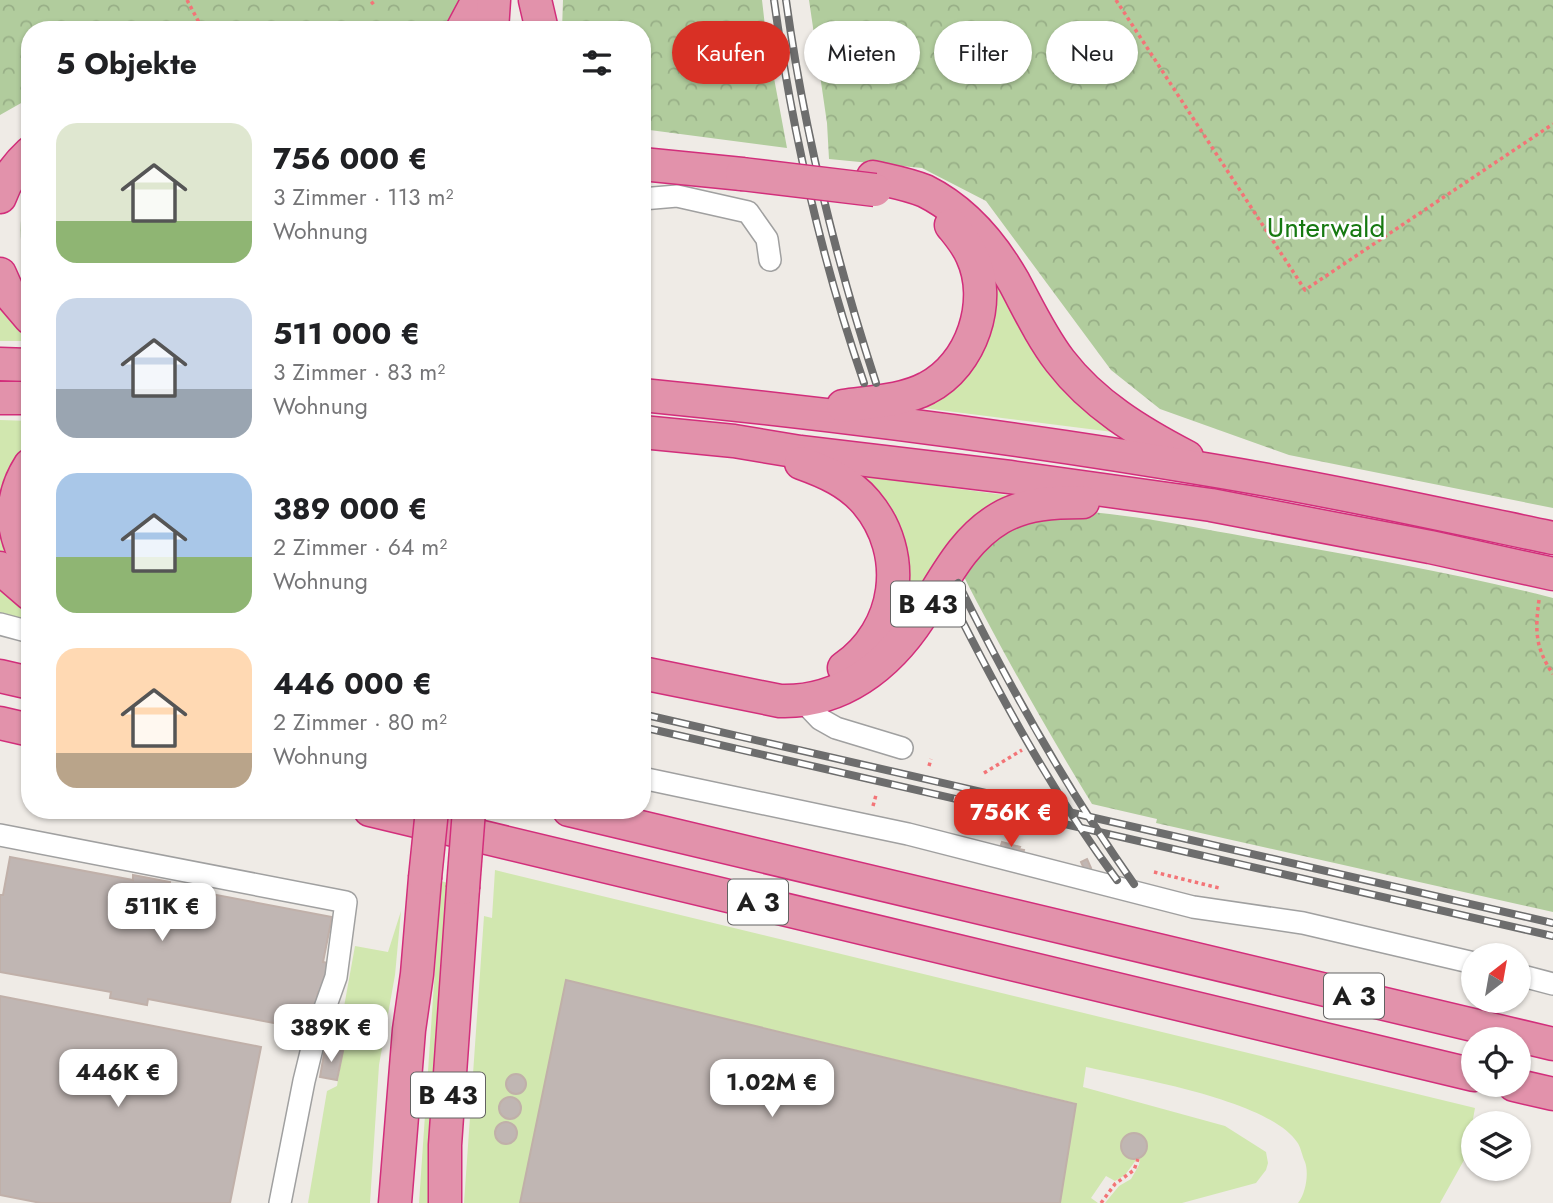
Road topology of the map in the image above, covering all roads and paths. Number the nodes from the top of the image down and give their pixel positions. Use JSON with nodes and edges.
{"nodes":[{"id":1,"x":187,"y":0,"type":"edge"},
{"id":2,"x":376,"y":0,"type":"edge"},
{"id":3,"x":478,"y":0,"type":"edge"},
{"id":4,"x":494,"y":0,"type":"edge"},
{"id":5,"x":533,"y":0,"type":"edge"},
{"id":6,"x":1116,"y":0,"type":"edge"},
{"id":7,"x":371,"y":4,"type":"dead end"},
{"id":8,"x":198,"y":21,"type":"edge"},
{"id":9,"x":467,"y":21,"type":"edge"},
{"id":10,"x":493,"y":21,"type":"edge"},
{"id":11,"x":530,"y":21,"type":"edge"},
{"id":12,"x":539,"y":21,"type":"edge"},
{"id":13,"x":1553,"y":124,"type":"edge"},
{"id":14,"x":21,"y":140,"type":"edge"},
{"id":15,"x":651,"y":152,"type":"edge"},
{"id":16,"x":0,"y":159,"type":"edge"},
{"id":17,"x":21,"y":163,"type":"edge"},
{"id":18,"x":651,"y":164,"type":"edge"},
{"id":19,"x":741,"y":168,"type":"junction"},
{"id":20,"x":874,"y":183,"type":"junction"},
{"id":21,"x":0,"y":197,"type":"edge"},
{"id":22,"x":651,"y":198,"type":"edge"},
{"id":23,"x":770,"y":260,"type":"dead end"},
{"id":24,"x":0,"y":274,"type":"edge"},
{"id":25,"x":21,"y":307,"type":"edge"},
{"id":26,"x":0,"y":364,"type":"edge"},
{"id":27,"x":21,"y":365,"type":"edge"},
{"id":28,"x":651,"y":396,"type":"edge"},
{"id":29,"x":0,"y":398,"type":"edge"},
{"id":30,"x":21,"y":398,"type":"edge"},
{"id":31,"x":807,"y":412,"type":"junction"},
{"id":32,"x":651,"y":433,"type":"edge"},
{"id":33,"x":734,"y":441,"type":"junction"},
{"id":34,"x":1213,"y":470,"type":"junction"},
{"id":35,"x":21,"y":479,"type":"edge"},
{"id":36,"x":1211,"y":505,"type":"junction"},
{"id":37,"x":1553,"y":538,"type":"edge"},
{"id":38,"x":21,"y":549,"type":"edge"},
{"id":39,"x":0,"y":568,"type":"edge"},
{"id":40,"x":21,"y":586,"type":"edge"},
{"id":41,"x":1546,"y":587,"type":"edge"},
{"id":42,"x":0,"y":624,"type":"edge"},
{"id":43,"x":21,"y":630,"type":"edge"},
{"id":44,"x":651,"y":661,"type":"edge"},
{"id":45,"x":1553,"y":674,"type":"edge"},
{"id":46,"x":651,"y":675,"type":"edge"},
{"id":47,"x":0,"y":676,"type":"edge"},
{"id":48,"x":21,"y":681,"type":"edge"},
{"id":49,"x":802,"y":700,"type":"junction"},
{"id":50,"x":0,"y":723,"type":"edge"},
{"id":51,"x":21,"y":728,"type":"edge"},
{"id":52,"x":902,"y":748,"type":"dead end"},
{"id":53,"x":1022,"y":750,"type":"dead end"},
{"id":54,"x":931,"y":758,"type":"dead end"},
{"id":55,"x":929,"y":766,"type":"dead end"},
{"id":56,"x":984,"y":774,"type":"dead end"},
{"id":57,"x":651,"y":780,"type":"edge"},
{"id":58,"x":876,"y":795,"type":"dead end"},
{"id":59,"x":872,"y":810,"type":"dead end"},
{"id":60,"x":407,"y":819,"type":"edge"},
{"id":61,"x":431,"y":819,"type":"edge"},
{"id":62,"x":468,"y":819,"type":"edge"},
{"id":63,"x":607,"y":819,"type":"edge"},
{"id":64,"x":0,"y":835,"type":"edge"},
{"id":65,"x":1154,"y":872,"type":"dead end"},
{"id":66,"x":1210,"y":886,"type":"dead end"},
{"id":67,"x":1461,"y":960,"type":"edge"},
{"id":68,"x":1531,"y":978,"type":"edge"},
{"id":69,"x":1553,"y":984,"type":"edge"},
{"id":70,"x":1553,"y":1044,"type":"edge"},
{"id":71,"x":1461,"y":1072,"type":"edge"},
{"id":72,"x":1531,"y":1089,"type":"edge"},
{"id":73,"x":1553,"y":1094,"type":"edge"},
{"id":74,"x":1138,"y":1159,"type":"dead end"},
{"id":75,"x":280,"y":1203,"type":"edge"},
{"id":76,"x":395,"y":1203,"type":"edge"},
{"id":77,"x":445,"y":1203,"type":"edge"},
{"id":78,"x":1101,"y":1203,"type":"edge"}],
"edges":[{"from":1,"to":8,"type":"path"},
{"from":2,"to":7,"type":"path"},
{"from":3,"to":9,"type":"highway"},
{"from":4,"to":10,"type":"highway"},
{"from":5,"to":11,"type":"highway"},
{"from":5,"to":12,"type":"highway"},
{"from":6,"to":13,"type":"path"},
{"from":14,"to":16,"type":"highway"},
{"from":15,"to":19,"type":"highway"},
{"from":17,"to":21,"type":"highway"},
{"from":18,"to":19,"type":"highway"},
{"from":19,"to":20,"type":"highway","bridge":true},
{"from":20,"to":31,"type":"highway"},
{"from":20,"to":34,"type":"highway"},
{"from":22,"to":23,"type":"lane"},
{"from":24,"to":25,"type":"highway"},
{"from":26,"to":27,"type":"highway"},
{"from":28,"to":31,"type":"highway"},
{"from":29,"to":30,"type":"highway"},
{"from":31,"to":34,"type":"highway"},
{"from":32,"to":33,"type":"highway","number":"B 43"},
{"from":33,"to":36,"type":"highway","number":"B 43"},
{"from":33,"to":44,"type":"highway","number":"B 43"},
{"from":34,"to":37,"type":"highway"},
{"from":35,"to":38,"type":"highway"},
{"from":36,"to":41,"type":"highway","number":"B 43"},
{"from":36,"to":49,"type":"highway","number":"B 43"},
{"from":39,"to":40,"type":"highway"},
{"from":41,"to":45,"type":"path"},
{"from":42,"to":43,"type":"lane"},
{"from":46,"to":49,"type":"highway","number":"B 43"},
{"from":47,"to":48,"type":"highway"},
{"from":49,"to":52,"type":"lane"},
{"from":50,"to":51,"type":"highway"},
{"from":53,"to":56,"type":"path"},
{"from":54,"to":55,"type":"path"},
{"from":57,"to":67,"type":"lane"},
{"from":58,"to":59,"type":"path"},
{"from":60,"to":71,"type":"highway","number":"A 3"},
{"from":61,"to":76,"type":"highway","number":"B 43","bridge":true},
{"from":62,"to":77,"type":"highway","number":"B 43","bridge":true},
{"from":63,"to":70,"type":"highway","number":"A 3"},
{"from":64,"to":75,"type":"lane"},
{"from":65,"to":66,"type":"path"},
{"from":68,"to":69,"type":"lane"},
{"from":72,"to":73,"type":"highway"},
{"from":74,"to":78,"type":"path"}]}
